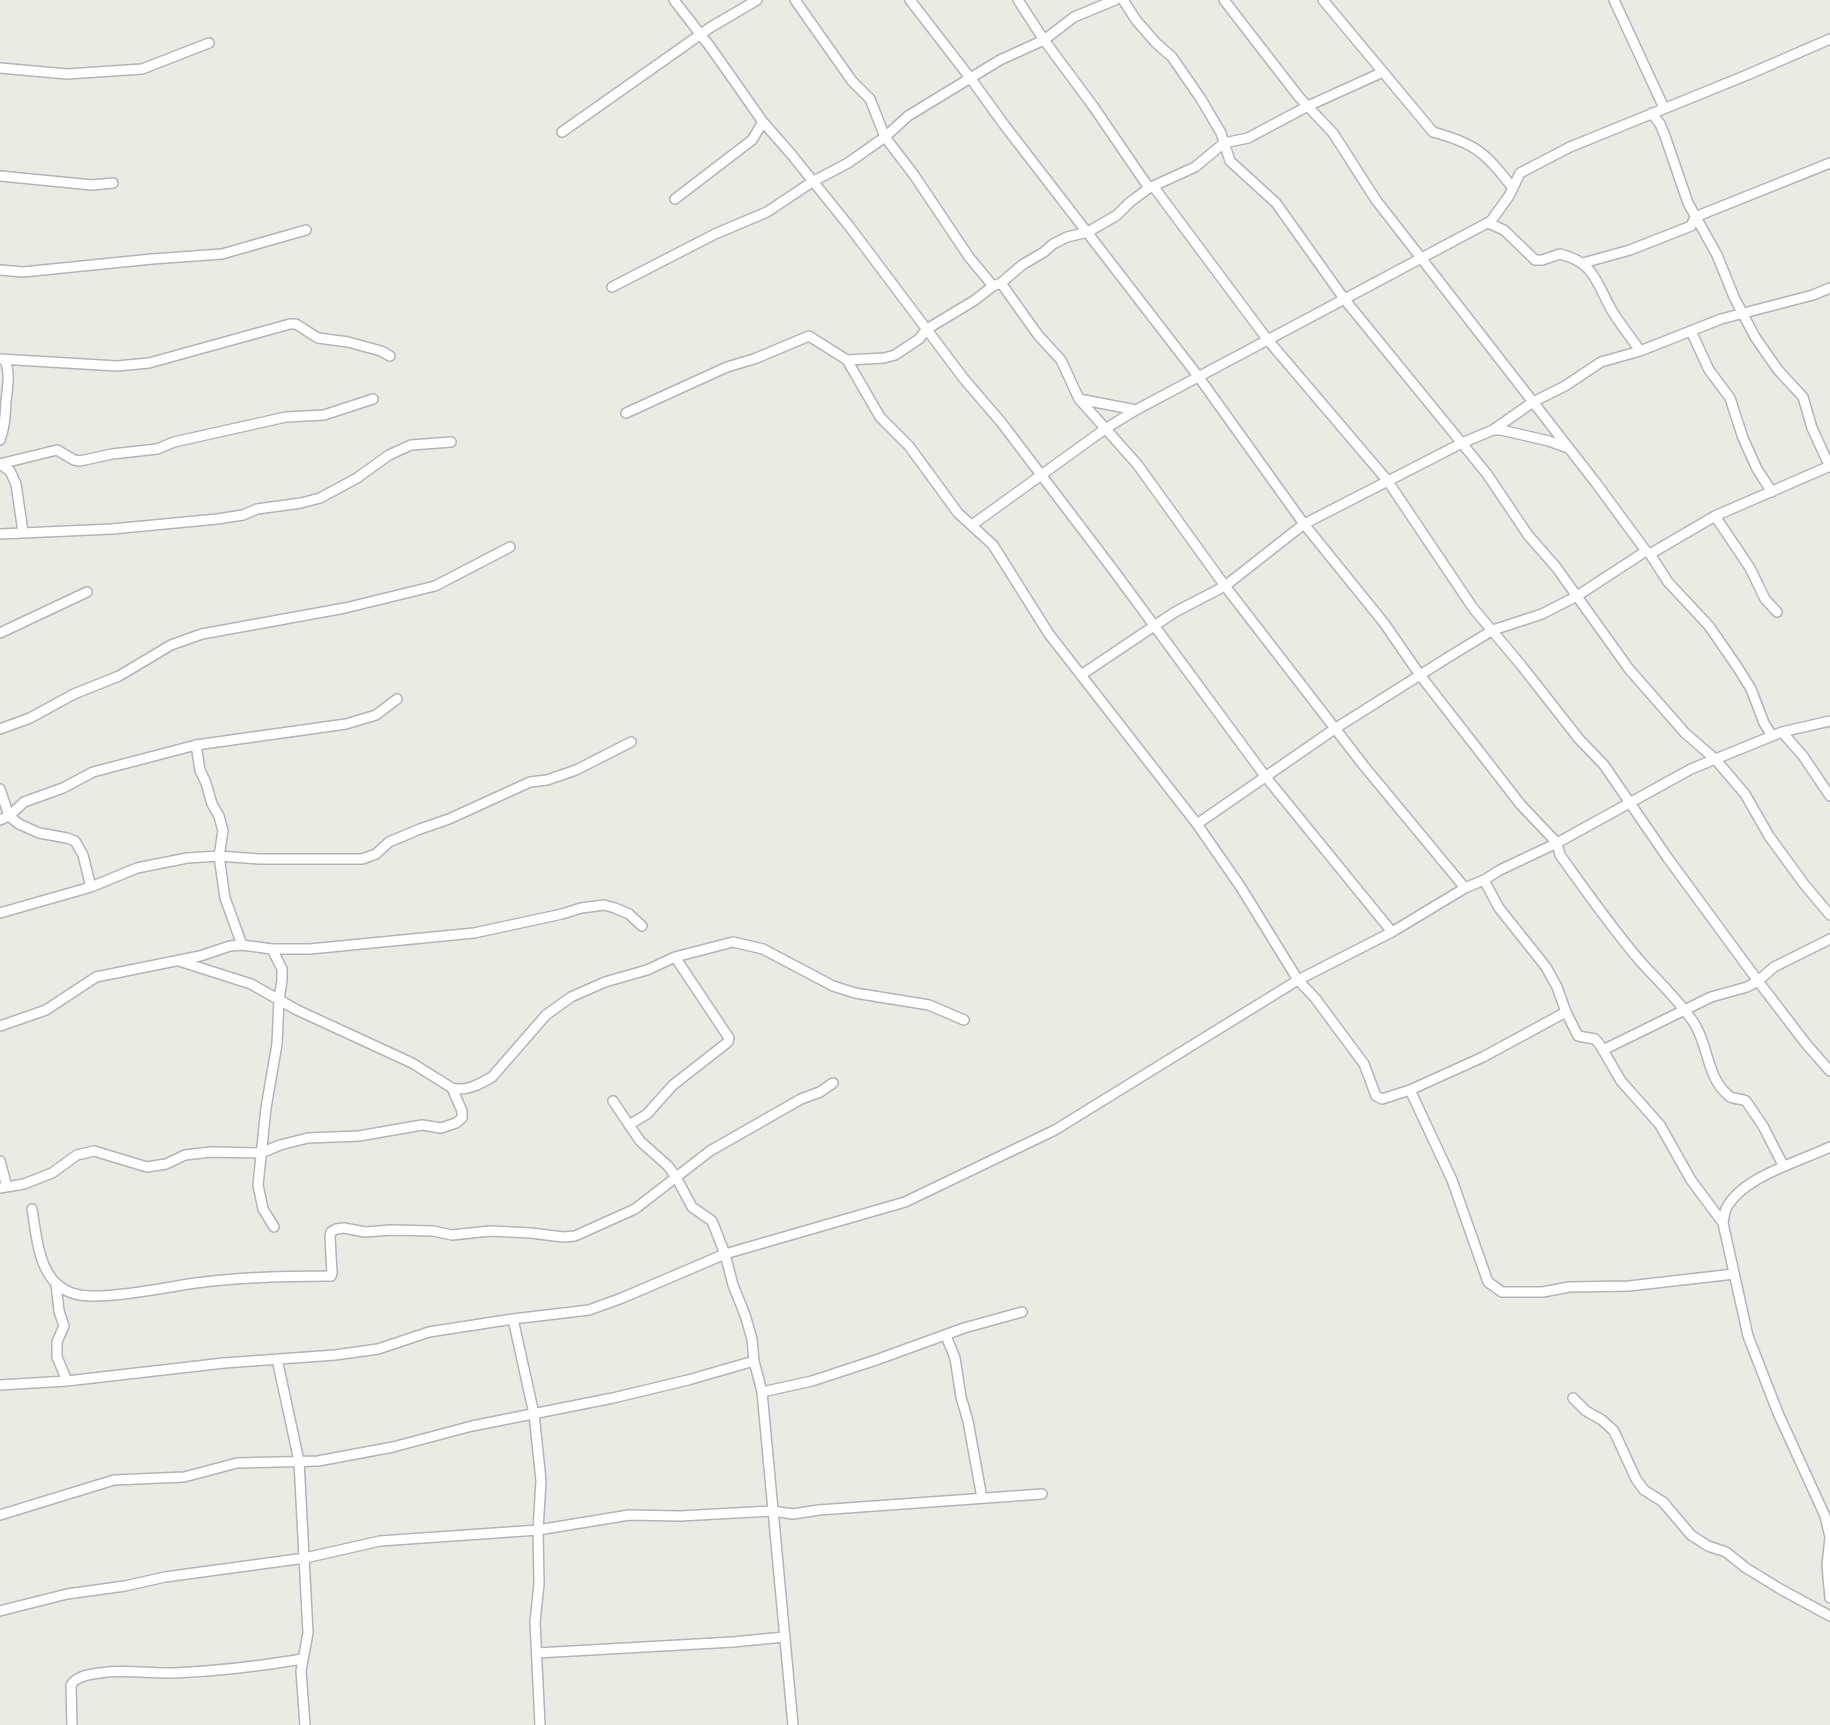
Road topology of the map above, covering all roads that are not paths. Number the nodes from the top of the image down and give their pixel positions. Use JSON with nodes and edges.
{"nodes":[{"id":1,"x":674,"y":0,"type":"edge"},
{"id":2,"x":757,"y":0,"type":"edge"},
{"id":3,"x":795,"y":0,"type":"edge"},
{"id":4,"x":910,"y":0,"type":"edge"},
{"id":5,"x":1018,"y":0,"type":"edge"},
{"id":6,"x":1115,"y":0,"type":"edge"},
{"id":7,"x":1123,"y":0,"type":"edge"},
{"id":8,"x":1224,"y":0,"type":"edge"},
{"id":9,"x":1323,"y":0,"type":"edge"},
{"id":10,"x":1614,"y":0,"type":"edge"},
{"id":11,"x":700,"y":35,"type":"junction"},
{"id":12,"x":1830,"y":39,"type":"edge"},
{"id":13,"x":1044,"y":40,"type":"junction"},
{"id":14,"x":209,"y":43,"type":"dead end"},
{"id":15,"x":0,"y":68,"type":"edge"},
{"id":16,"x":1383,"y":72,"type":"junction"},
{"id":17,"x":971,"y":79,"type":"junction"},
{"id":18,"x":1308,"y":106,"type":"junction"},
{"id":19,"x":1664,"y":108,"type":"junction"},
{"id":20,"x":1652,"y":113,"type":"junction"},
{"id":21,"x":763,"y":122,"type":"junction"},
{"id":22,"x":562,"y":132,"type":"dead end"},
{"id":23,"x":885,"y":137,"type":"junction"},
{"id":24,"x":1224,"y":143,"type":"junction"},
{"id":25,"x":1830,"y":163,"type":"edge"},
{"id":26,"x":0,"y":176,"type":"edge"},
{"id":27,"x":812,"y":182,"type":"junction"},
{"id":28,"x":113,"y":183,"type":"dead end"},
{"id":29,"x":1151,"y":187,"type":"junction"},
{"id":30,"x":1513,"y":188,"type":"junction"},
{"id":31,"x":675,"y":199,"type":"dead end"},
{"id":32,"x":1695,"y":217,"type":"junction"},
{"id":33,"x":1488,"y":222,"type":"junction"},
{"id":34,"x":306,"y":230,"type":"dead end"},
{"id":35,"x":1088,"y":232,"type":"junction"},
{"id":36,"x":1421,"y":258,"type":"junction"},
{"id":37,"x":1583,"y":262,"type":"junction"},
{"id":38,"x":0,"y":270,"type":"edge"},
{"id":39,"x":997,"y":284,"type":"junction"},
{"id":40,"x":612,"y":287,"type":"dead end"},
{"id":41,"x":1830,"y":288,"type":"edge"},
{"id":42,"x":1345,"y":300,"type":"junction"},
{"id":43,"x":1743,"y":314,"type":"junction"},
{"id":44,"x":927,"y":329,"type":"junction"},
{"id":45,"x":1691,"y":331,"type":"junction"},
{"id":46,"x":1267,"y":339,"type":"junction"},
{"id":47,"x":1640,"y":351,"type":"junction"},
{"id":48,"x":390,"y":356,"type":"dead end"},
{"id":49,"x":3,"y":360,"type":"edge"},
{"id":50,"x":847,"y":360,"type":"junction"},
{"id":51,"x":1198,"y":376,"type":"junction"},
{"id":52,"x":373,"y":399,"type":"dead end"},
{"id":53,"x":1079,"y":399,"type":"junction"},
{"id":54,"x":1533,"y":402,"type":"junction"},
{"id":55,"x":1136,"y":410,"type":"junction"},
{"id":56,"x":626,"y":413,"type":"dead end"},
{"id":57,"x":1105,"y":429,"type":"junction"},
{"id":58,"x":1493,"y":430,"type":"junction"},
{"id":59,"x":0,"y":440,"type":"edge"},
{"id":60,"x":451,"y":442,"type":"dead end"},
{"id":61,"x":1462,"y":443,"type":"junction"},
{"id":62,"x":1569,"y":448,"type":"junction"},
{"id":63,"x":0,"y":464,"type":"edge"},
{"id":64,"x":1830,"y":467,"type":"edge"},
{"id":65,"x":1041,"y":476,"type":"junction"},
{"id":66,"x":1387,"y":480,"type":"junction"},
{"id":67,"x":1772,"y":492,"type":"junction"},
{"id":68,"x":1715,"y":516,"type":"junction"},
{"id":69,"x":1304,"y":524,"type":"junction"},
{"id":70,"x":972,"y":525,"type":"junction"},
{"id":71,"x":23,"y":532,"type":"junction"},
{"id":72,"x":0,"y":534,"type":"edge"},
{"id":73,"x":510,"y":547,"type":"dead end"},
{"id":74,"x":1648,"y":552,"type":"junction"},
{"id":75,"x":1225,"y":586,"type":"junction"},
{"id":76,"x":87,"y":592,"type":"dead end"},
{"id":77,"x":1577,"y":596,"type":"junction"},
{"id":78,"x":1777,"y":612,"type":"dead end"},
{"id":79,"x":1155,"y":626,"type":"junction"},
{"id":80,"x":1493,"y":630,"type":"junction"},
{"id":81,"x":0,"y":633,"type":"edge"},
{"id":82,"x":1081,"y":675,"type":"junction"},
{"id":83,"x":1420,"y":675,"type":"junction"},
{"id":84,"x":398,"y":699,"type":"dead end"},
{"id":85,"x":1830,"y":721,"type":"edge"},
{"id":86,"x":1336,"y":728,"type":"junction"},
{"id":87,"x":0,"y":729,"type":"edge"},
{"id":88,"x":1782,"y":732,"type":"junction"},
{"id":89,"x":1772,"y":736,"type":"junction"},
{"id":90,"x":631,"y":742,"type":"dead end"},
{"id":91,"x":196,"y":745,"type":"junction"},
{"id":92,"x":1715,"y":759,"type":"junction"},
{"id":93,"x":1265,"y":776,"type":"junction"},
{"id":94,"x":0,"y":789,"type":"edge"},
{"id":95,"x":1830,"y":796,"type":"edge"},
{"id":96,"x":1630,"y":803,"type":"junction"},
{"id":97,"x":4,"y":818,"type":"edge"},
{"id":98,"x":1197,"y":824,"type":"junction"},
{"id":99,"x":1557,"y":843,"type":"junction"},
{"id":100,"x":219,"y":856,"type":"junction"},
{"id":101,"x":1484,"y":880,"type":"junction"},
{"id":102,"x":92,"y":887,"type":"junction"},
{"id":103,"x":1466,"y":888,"type":"junction"},
{"id":104,"x":0,"y":913,"type":"edge"},
{"id":105,"x":1830,"y":915,"type":"edge"},
{"id":106,"x":642,"y":926,"type":"dead end"},
{"id":107,"x":1392,"y":932,"type":"junction"},
{"id":108,"x":1830,"y":939,"type":"edge"},
{"id":109,"x":242,"y":945,"type":"junction"},
{"id":110,"x":272,"y":949,"type":"junction"},
{"id":111,"x":675,"y":957,"type":"junction"},
{"id":112,"x":179,"y":961,"type":"junction"},
{"id":113,"x":1298,"y":980,"type":"junction"},
{"id":114,"x":1758,"y":981,"type":"junction"},
{"id":115,"x":279,"y":1000,"type":"junction"},
{"id":116,"x":1683,"y":1010,"type":"junction"},
{"id":117,"x":1566,"y":1012,"type":"junction"},
{"id":118,"x":963,"y":1020,"type":"dead end"},
{"id":119,"x":0,"y":1026,"type":"edge"},
{"id":120,"x":1603,"y":1050,"type":"junction"},
{"id":121,"x":1830,"y":1071,"type":"edge"},
{"id":122,"x":832,"y":1083,"type":"dead end"},
{"id":123,"x":452,"y":1088,"type":"junction"},
{"id":124,"x":1410,"y":1090,"type":"junction"},
{"id":125,"x":613,"y":1101,"type":"dead end"},
{"id":126,"x":629,"y":1125,"type":"junction"},
{"id":127,"x":1830,"y":1148,"type":"edge"},
{"id":128,"x":261,"y":1153,"type":"junction"},
{"id":129,"x":0,"y":1161,"type":"edge"},
{"id":130,"x":1783,"y":1165,"type":"junction"},
{"id":131,"x":676,"y":1177,"type":"junction"},
{"id":132,"x":3,"y":1187,"type":"edge"},
{"id":133,"x":32,"y":1209,"type":"dead end"},
{"id":134,"x":1723,"y":1223,"type":"junction"},
{"id":135,"x":274,"y":1227,"type":"dead end"},
{"id":136,"x":725,"y":1254,"type":"junction"},
{"id":137,"x":1734,"y":1274,"type":"junction"},
{"id":138,"x":56,"y":1284,"type":"junction"},
{"id":139,"x":1022,"y":1312,"type":"dead end"},
{"id":140,"x":513,"y":1319,"type":"junction"},
{"id":141,"x":946,"y":1336,"type":"junction"},
{"id":142,"x":276,"y":1359,"type":"junction"},
{"id":143,"x":754,"y":1360,"type":"junction"},
{"id":144,"x":67,"y":1381,"type":"junction"},
{"id":145,"x":0,"y":1385,"type":"edge"},
{"id":146,"x":762,"y":1392,"type":"junction"},
{"id":147,"x":1574,"y":1398,"type":"dead end"},
{"id":148,"x":534,"y":1414,"type":"junction"},
{"id":149,"x":299,"y":1461,"type":"junction"},
{"id":150,"x":1042,"y":1494,"type":"dead end"},
{"id":151,"x":982,"y":1498,"type":"junction"},
{"id":152,"x":772,"y":1511,"type":"junction"},
{"id":153,"x":0,"y":1515,"type":"edge"},
{"id":154,"x":538,"y":1530,"type":"junction"},
{"id":155,"x":1830,"y":1537,"type":"edge"},
{"id":156,"x":305,"y":1558,"type":"junction"},
{"id":157,"x":1830,"y":1598,"type":"edge"},
{"id":158,"x":0,"y":1611,"type":"edge"},
{"id":159,"x":1830,"y":1616,"type":"edge"},
{"id":160,"x":784,"y":1637,"type":"junction"},
{"id":161,"x":537,"y":1653,"type":"junction"},
{"id":162,"x":303,"y":1659,"type":"junction"},
{"id":163,"x":72,"y":1725,"type":"edge"},
{"id":164,"x":306,"y":1725,"type":"edge"},
{"id":165,"x":540,"y":1725,"type":"edge"},
{"id":166,"x":793,"y":1725,"type":"edge"}],
"edges":[{"from":1,"to":11,"type":"street"},
{"from":2,"to":11,"type":"street"},
{"from":3,"to":23,"type":"street"},
{"from":4,"to":17,"type":"street"},
{"from":5,"to":13,"type":"street"},
{"from":6,"to":13,"type":"street"},
{"from":7,"to":24,"type":"street"},
{"from":8,"to":18,"type":"street"},
{"from":9,"to":16,"type":"street"},
{"from":10,"to":19,"type":"street"},
{"from":11,"to":21,"type":"street"},
{"from":11,"to":22,"type":"street"},
{"from":12,"to":19,"type":"street"},
{"from":13,"to":17,"type":"street"},
{"from":13,"to":29,"type":"street"},
{"from":14,"to":15,"type":"street"},
{"from":16,"to":18,"type":"street"},
{"from":16,"to":30,"type":"street"},
{"from":17,"to":23,"type":"street"},
{"from":17,"to":35,"type":"street"},
{"from":18,"to":24,"type":"street"},
{"from":18,"to":36,"type":"street"},
{"from":19,"to":20,"type":"street"},
{"from":20,"to":30,"type":"street"},
{"from":20,"to":32,"type":"street"},
{"from":21,"to":27,"type":"street"},
{"from":21,"to":31,"type":"street"},
{"from":23,"to":27,"type":"street"},
{"from":23,"to":39,"type":"street"},
{"from":24,"to":29,"type":"street"},
{"from":24,"to":42,"type":"street"},
{"from":25,"to":32,"type":"street"},
{"from":26,"to":28,"type":"street"},
{"from":27,"to":40,"type":"street"},
{"from":27,"to":44,"type":"street"},
{"from":29,"to":35,"type":"street"},
{"from":29,"to":46,"type":"street"},
{"from":30,"to":33,"type":"street"},
{"from":32,"to":37,"type":"street"},
{"from":32,"to":43,"type":"street"},
{"from":33,"to":36,"type":"street"},
{"from":33,"to":37,"type":"street"},
{"from":34,"to":38,"type":"street"},
{"from":35,"to":39,"type":"street"},
{"from":35,"to":51,"type":"street"},
{"from":36,"to":42,"type":"street"},
{"from":36,"to":54,"type":"street"},
{"from":37,"to":47,"type":"street"},
{"from":39,"to":44,"type":"street"},
{"from":39,"to":53,"type":"street"},
{"from":41,"to":43,"type":"street"},
{"from":42,"to":46,"type":"street"},
{"from":42,"to":61,"type":"street"},
{"from":43,"to":45,"type":"street"},
{"from":43,"to":64,"type":"street"},
{"from":44,"to":50,"type":"street"},
{"from":44,"to":65,"type":"street"},
{"from":45,"to":47,"type":"street"},
{"from":45,"to":67,"type":"street"},
{"from":46,"to":51,"type":"street"},
{"from":46,"to":66,"type":"street"},
{"from":47,"to":54,"type":"street"},
{"from":48,"to":49,"type":"street"},
{"from":49,"to":59,"type":"street"},
{"from":50,"to":56,"type":"street"},
{"from":50,"to":70,"type":"street"},
{"from":51,"to":55,"type":"street"},
{"from":51,"to":69,"type":"street"},
{"from":52,"to":63,"type":"street"},
{"from":53,"to":55,"type":"street"},
{"from":53,"to":57,"type":"street"},
{"from":54,"to":58,"type":"street"},
{"from":54,"to":62,"type":"street"},
{"from":55,"to":57,"type":"street"},
{"from":57,"to":65,"type":"street"},
{"from":57,"to":75,"type":"street"},
{"from":58,"to":61,"type":"street"},
{"from":58,"to":62,"type":"street"},
{"from":60,"to":71,"type":"street"},
{"from":61,"to":66,"type":"street"},
{"from":61,"to":77,"type":"street"},
{"from":62,"to":74,"type":"street"},
{"from":63,"to":71,"type":"street"},
{"from":64,"to":67,"type":"street"},
{"from":65,"to":70,"type":"street"},
{"from":65,"to":79,"type":"street"},
{"from":66,"to":69,"type":"street"},
{"from":66,"to":80,"type":"street"},
{"from":67,"to":68,"type":"street"},
{"from":68,"to":74,"type":"street"},
{"from":68,"to":78,"type":"street"},
{"from":69,"to":75,"type":"street"},
{"from":69,"to":83,"type":"street"},
{"from":70,"to":82,"type":"street"},
{"from":71,"to":72,"type":"street"},
{"from":73,"to":87,"type":"street"},
{"from":74,"to":77,"type":"street"},
{"from":74,"to":89,"type":"street"},
{"from":75,"to":79,"type":"street"},
{"from":75,"to":86,"type":"street"},
{"from":76,"to":81,"type":"street"},
{"from":77,"to":80,"type":"street"},
{"from":77,"to":92,"type":"street"},
{"from":79,"to":82,"type":"street"},
{"from":79,"to":93,"type":"street"},
{"from":80,"to":83,"type":"street"},
{"from":80,"to":96,"type":"street"},
{"from":82,"to":98,"type":"street"},
{"from":83,"to":86,"type":"street"},
{"from":83,"to":99,"type":"street"},
{"from":84,"to":91,"type":"street"},
{"from":85,"to":88,"type":"street"},
{"from":86,"to":93,"type":"street"},
{"from":86,"to":103,"type":"street"},
{"from":88,"to":89,"type":"street"},
{"from":88,"to":95,"type":"street"},
{"from":89,"to":92,"type":"street"},
{"from":90,"to":100,"type":"street"},
{"from":91,"to":97,"type":"street"},
{"from":91,"to":100,"type":"street"},
{"from":92,"to":96,"type":"street"},
{"from":92,"to":105,"type":"street"},
{"from":93,"to":98,"type":"street"},
{"from":93,"to":107,"type":"street"},
{"from":94,"to":97,"type":"street"},
{"from":96,"to":99,"type":"street"},
{"from":96,"to":114,"type":"street"},
{"from":97,"to":102,"type":"street"},
{"from":98,"to":113,"type":"street"},
{"from":99,"to":101,"type":"street"},
{"from":99,"to":116,"type":"street"},
{"from":100,"to":102,"type":"street"},
{"from":100,"to":109,"type":"street"},
{"from":101,"to":103,"type":"street"},
{"from":101,"to":117,"type":"street"},
{"from":102,"to":104,"type":"street"},
{"from":103,"to":107,"type":"street"},
{"from":106,"to":110,"type":"street"},
{"from":107,"to":113,"type":"street"},
{"from":108,"to":114,"type":"street"},
{"from":109,"to":110,"type":"street"},
{"from":109,"to":112,"type":"street"},
{"from":110,"to":115,"type":"street"},
{"from":111,"to":118,"type":"street"},
{"from":111,"to":123,"type":"street"},
{"from":111,"to":126,"type":"street"},
{"from":112,"to":115,"type":"street"},
{"from":112,"to":119,"type":"street"},
{"from":113,"to":124,"type":"street"},
{"from":113,"to":136,"type":"street"},
{"from":114,"to":116,"type":"street"},
{"from":114,"to":121,"type":"street"},
{"from":115,"to":123,"type":"street"},
{"from":115,"to":128,"type":"street"},
{"from":116,"to":120,"type":"street"},
{"from":116,"to":130,"type":"street"},
{"from":117,"to":120,"type":"street"},
{"from":117,"to":124,"type":"street"},
{"from":120,"to":134,"type":"street"},
{"from":122,"to":131,"type":"street"},
{"from":123,"to":128,"type":"street"},
{"from":124,"to":137,"type":"street"},
{"from":125,"to":126,"type":"street"},
{"from":126,"to":131,"type":"street"},
{"from":127,"to":130,"type":"street"},
{"from":128,"to":132,"type":"street"},
{"from":128,"to":135,"type":"street"},
{"from":129,"to":132,"type":"street"},
{"from":130,"to":134,"type":"street"},
{"from":131,"to":136,"type":"street"},
{"from":131,"to":138,"type":"street"},
{"from":133,"to":138,"type":"street"},
{"from":134,"to":137,"type":"street"},
{"from":136,"to":140,"type":"street"},
{"from":136,"to":143,"type":"street"},
{"from":137,"to":155,"type":"street"},
{"from":138,"to":144,"type":"street"},
{"from":139,"to":141,"type":"street"},
{"from":140,"to":142,"type":"street"},
{"from":140,"to":148,"type":"street"},
{"from":141,"to":146,"type":"street"},
{"from":141,"to":151,"type":"street"},
{"from":142,"to":144,"type":"street"},
{"from":142,"to":149,"type":"street"},
{"from":143,"to":146,"type":"street"},
{"from":143,"to":148,"type":"street"},
{"from":144,"to":145,"type":"street"},
{"from":146,"to":152,"type":"street"},
{"from":147,"to":159,"type":"street"},
{"from":148,"to":149,"type":"street"},
{"from":148,"to":154,"type":"street"},
{"from":149,"to":153,"type":"street"},
{"from":149,"to":156,"type":"street"},
{"from":150,"to":151,"type":"street"},
{"from":151,"to":152,"type":"street"},
{"from":152,"to":154,"type":"street"},
{"from":152,"to":160,"type":"street"},
{"from":154,"to":156,"type":"street"},
{"from":154,"to":161,"type":"street"},
{"from":155,"to":157,"type":"street"},
{"from":156,"to":158,"type":"street"},
{"from":156,"to":162,"type":"street"},
{"from":160,"to":161,"type":"street"},
{"from":160,"to":166,"type":"street"},
{"from":161,"to":165,"type":"street"},
{"from":162,"to":163,"type":"street"},
{"from":162,"to":164,"type":"street"}]}
